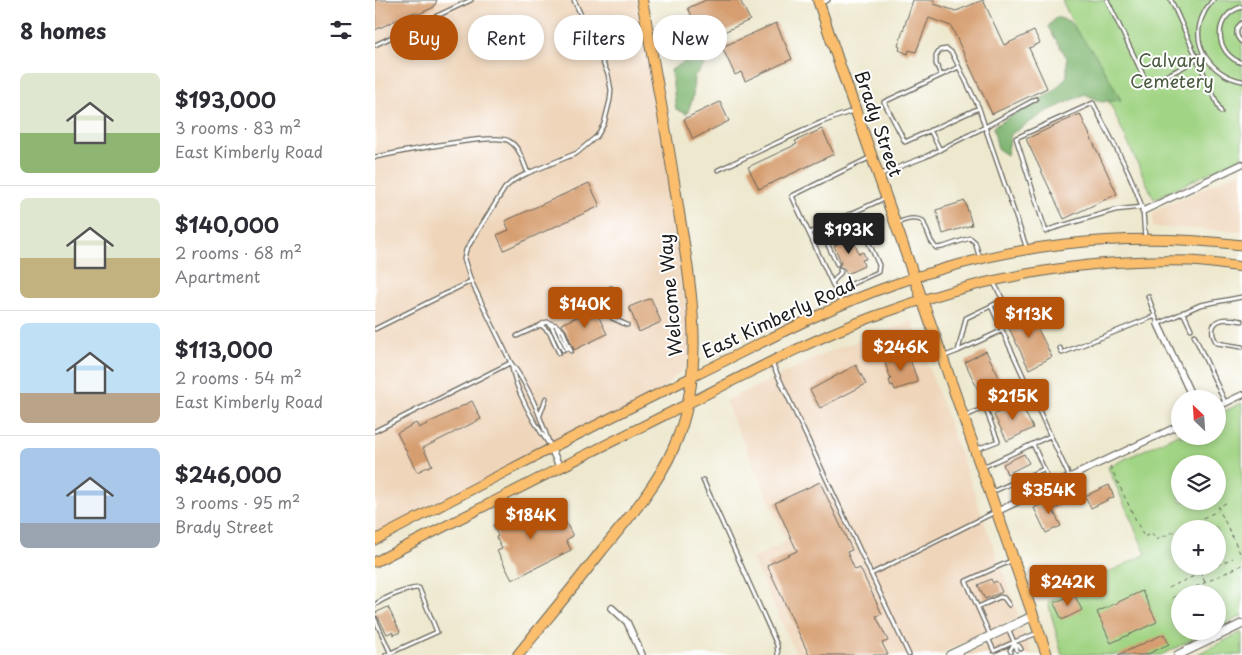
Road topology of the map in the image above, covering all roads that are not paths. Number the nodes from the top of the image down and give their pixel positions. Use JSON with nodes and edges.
{"nodes":[{"id":1,"x":471,"y":0,"type":"edge"},
{"id":2,"x":574,"y":0,"type":"edge"},
{"id":3,"x":580,"y":0,"type":"edge"},
{"id":4,"x":642,"y":0,"type":"edge"},
{"id":5,"x":1107,"y":0,"type":"edge"},
{"id":6,"x":1171,"y":0,"type":"edge"},
{"id":7,"x":1213,"y":0,"type":"edge"},
{"id":8,"x":822,"y":1,"type":"edge"},
{"id":9,"x":577,"y":6,"type":"junction"},
{"id":10,"x":1242,"y":7,"type":"edge"},
{"id":11,"x":1242,"y":23,"type":"edge"},
{"id":12,"x":1242,"y":42,"type":"edge"},
{"id":13,"x":375,"y":45,"type":"edge"},
{"id":14,"x":1203,"y":54,"type":"junction"},
{"id":15,"x":1197,"y":59,"type":"junction"},
{"id":16,"x":1242,"y":63,"type":"edge"},
{"id":17,"x":959,"y":66,"type":"junction"},
{"id":18,"x":941,"y":75,"type":"junction"},
{"id":19,"x":1242,"y":82,"type":"edge"},
{"id":20,"x":1036,"y":99,"type":"dead end"},
{"id":21,"x":979,"y":108,"type":"junction"},
{"id":22,"x":855,"y":110,"type":"junction"},
{"id":23,"x":1221,"y":112,"type":"dead end"},
{"id":24,"x":985,"y":127,"type":"junction"},
{"id":25,"x":930,"y":130,"type":"junction"},
{"id":26,"x":940,"y":150,"type":"junction"},
{"id":27,"x":375,"y":157,"type":"edge"},
{"id":28,"x":872,"y":157,"type":"junction"},
{"id":29,"x":1242,"y":164,"type":"edge"},
{"id":30,"x":718,"y":170,"type":"dead end"},
{"id":31,"x":528,"y":173,"type":"junction"},
{"id":32,"x":878,"y":175,"type":"junction"},
{"id":33,"x":886,"y":197,"type":"junction"},
{"id":34,"x":1142,"y":209,"type":"junction"},
{"id":35,"x":895,"y":224,"type":"junction"},
{"id":36,"x":861,"y":226,"type":"dead end"},
{"id":37,"x":809,"y":233,"type":"junction"},
{"id":38,"x":1145,"y":239,"type":"junction"},
{"id":39,"x":826,"y":241,"type":"dead end"},
{"id":40,"x":1242,"y":245,"type":"edge"},
{"id":41,"x":1027,"y":249,"type":"junction"},
{"id":42,"x":980,"y":259,"type":"junction"},
{"id":43,"x":837,"y":264,"type":"dead end"},
{"id":44,"x":1242,"y":267,"type":"edge"},
{"id":45,"x":840,"y":270,"type":"dead end"},
{"id":46,"x":914,"y":278,"type":"junction"},
{"id":47,"x":993,"y":280,"type":"junction"},
{"id":48,"x":471,"y":281,"type":"junction"},
{"id":49,"x":833,"y":283,"type":"junction"},
{"id":50,"x":611,"y":288,"type":"dead end"},
{"id":51,"x":836,"y":291,"type":"junction"},
{"id":52,"x":1148,"y":296,"type":"dead end"},
{"id":53,"x":1242,"y":297,"type":"edge"},
{"id":54,"x":922,"y":300,"type":"junction"},
{"id":55,"x":843,"y":305,"type":"junction"},
{"id":56,"x":991,"y":306,"type":"junction"},
{"id":57,"x":1183,"y":312,"type":"junction"},
{"id":58,"x":1155,"y":316,"type":"junction"},
{"id":59,"x":1242,"y":321,"type":"edge"},
{"id":60,"x":547,"y":322,"type":"junction"},
{"id":61,"x":1158,"y":324,"type":"junction"},
{"id":62,"x":541,"y":325,"type":"junction"},
{"id":63,"x":627,"y":325,"type":"dead end"},
{"id":64,"x":375,"y":329,"type":"edge"},
{"id":65,"x":1191,"y":329,"type":"dead end"},
{"id":66,"x":1001,"y":331,"type":"junction"},
{"id":67,"x":1194,"y":334,"type":"dead end"},
{"id":68,"x":517,"y":336,"type":"dead end"},
{"id":69,"x":1242,"y":347,"type":"edge"},
{"id":70,"x":1060,"y":348,"type":"dead end"},
{"id":71,"x":958,"y":351,"type":"junction"},
{"id":72,"x":559,"y":352,"type":"dead end"},
{"id":73,"x":942,"y":358,"type":"junction"},
{"id":74,"x":772,"y":362,"type":"junction"},
{"id":75,"x":511,"y":363,"type":"junction"},
{"id":76,"x":692,"y":377,"type":"junction"},
{"id":77,"x":1028,"y":388,"type":"junction"},
{"id":78,"x":1189,"y":390,"type":"edge"},
{"id":79,"x":1220,"y":390,"type":"edge"},
{"id":80,"x":1242,"y":395,"type":"edge"},
{"id":81,"x":546,"y":398,"type":"dead end"},
{"id":82,"x":1226,"y":403,"type":"edge"},
{"id":83,"x":688,"y":404,"type":"junction"},
{"id":84,"x":985,"y":407,"type":"junction"},
{"id":85,"x":539,"y":416,"type":"junction"},
{"id":86,"x":963,"y":417,"type":"junction"},
{"id":87,"x":1171,"y":429,"type":"edge"},
{"id":88,"x":375,"y":431,"type":"edge"},
{"id":89,"x":1050,"y":436,"type":"junction"},
{"id":90,"x":1033,"y":444,"type":"junction"},
{"id":91,"x":551,"y":448,"type":"junction"},
{"id":92,"x":974,"y":450,"type":"junction"},
{"id":93,"x":560,"y":468,"type":"junction"},
{"id":94,"x":981,"y":468,"type":"junction"},
{"id":95,"x":1044,"y":469,"type":"junction"},
{"id":96,"x":1069,"y":476,"type":"junction"},
{"id":97,"x":703,"y":480,"type":"dead end"},
{"id":98,"x":1051,"y":485,"type":"junction"},
{"id":99,"x":989,"y":494,"type":"junction"},
{"id":100,"x":996,"y":512,"type":"junction"},
{"id":101,"x":375,"y":540,"type":"edge"},
{"id":102,"x":1013,"y":560,"type":"junction"},
{"id":103,"x":375,"y":562,"type":"edge"},
{"id":104,"x":871,"y":574,"type":"junction"},
{"id":105,"x":375,"y":605,"type":"edge"},
{"id":106,"x":1009,"y":605,"type":"dead end"},
{"id":107,"x":978,"y":607,"type":"junction"},
{"id":108,"x":612,"y":608,"type":"dead end"},
{"id":109,"x":1033,"y":616,"type":"junction"},
{"id":110,"x":375,"y":619,"type":"edge"},
{"id":111,"x":1242,"y":624,"type":"edge"},
{"id":112,"x":1008,"y":628,"type":"junction"},
{"id":113,"x":1039,"y":632,"type":"junction"},
{"id":114,"x":989,"y":636,"type":"junction"},
{"id":115,"x":1014,"y":643,"type":"junction"},
{"id":116,"x":1019,"y":650,"type":"dead end"},
{"id":117,"x":390,"y":652,"type":"junction"},
{"id":118,"x":1011,"y":652,"type":"dead end"},
{"id":119,"x":387,"y":655,"type":"edge"},
{"id":120,"x":518,"y":655,"type":"edge"},
{"id":121,"x":642,"y":655,"type":"edge"},
{"id":122,"x":778,"y":655,"type":"edge"},
{"id":123,"x":909,"y":655,"type":"edge"},
{"id":124,"x":950,"y":655,"type":"edge"},
{"id":125,"x":1047,"y":655,"type":"edge"},
{"id":126,"x":1178,"y":655,"type":"edge"}],
"edges":[{"from":1,"to":13,"type":"lane"},
{"from":2,"to":9,"type":"lane"},
{"from":3,"to":9,"type":"lane"},
{"from":4,"to":76,"type":"highway","name":"Welcome Way"},
{"from":5,"to":15,"type":"lane"},
{"from":6,"to":15,"type":"lane"},
{"from":7,"to":14,"type":"lane"},
{"from":8,"to":22,"type":"highway","name":"Brady Street"},
{"from":9,"to":31,"type":"lane"},
{"from":10,"to":16,"type":"lane"},
{"from":11,"to":12,"type":"lane"},
{"from":14,"to":15,"type":"lane"},
{"from":14,"to":19,"type":"lane"},
{"from":15,"to":23,"type":"lane"},
{"from":17,"to":18,"type":"lane"},
{"from":17,"to":18,"type":"lane"},
{"from":17,"to":21,"type":"lane"},
{"from":18,"to":25,"type":"lane"},
{"from":20,"to":24,"type":"lane"},
{"from":21,"to":24,"type":"lane"},
{"from":21,"to":25,"type":"lane"},
{"from":22,"to":28,"type":"highway","name":"Brady Street"},
{"from":22,"to":30,"type":"lane"},
{"from":24,"to":26,"type":"lane"},
{"from":24,"to":41,"type":"lane"},
{"from":25,"to":26,"type":"lane"},
{"from":26,"to":32,"type":"lane"},
{"from":27,"to":31,"type":"lane"},
{"from":28,"to":32,"type":"highway","name":"Brady Street"},
{"from":28,"to":37,"type":"lane"},
{"from":29,"to":34,"type":"street"},
{"from":31,"to":48,"type":"lane"},
{"from":32,"to":33,"type":"highway","name":"Brady Street"},
{"from":33,"to":35,"type":"highway","name":"Brady Street"},
{"from":33,"to":37,"type":"lane"},
{"from":34,"to":34,"type":"lane"},
{"from":34,"to":38,"type":"lane"},
{"from":35,"to":42,"type":"lane"},
{"from":35,"to":46,"type":"highway","name":"Brady Street"},
{"from":36,"to":51,"type":"lane"},
{"from":37,"to":49,"type":"lane"},
{"from":38,"to":40,"type":"main road","name":"East Kimberly Road"},
{"from":38,"to":41,"type":"main road","name":"East Kimberly Road"},
{"from":39,"to":43,"type":"lane"},
{"from":41,"to":42,"type":"main road","name":"East Kimberly Road"},
{"from":42,"to":46,"type":"main road","name":"East Kimberly Road"},
{"from":44,"to":47,"type":"main road","name":"East Kimberly Road"},
{"from":45,"to":49,"type":"lane"},
{"from":46,"to":54,"type":"highway","name":"Brady Street"},
{"from":46,"to":55,"type":"main road","name":"East Kimberly Road"},
{"from":47,"to":54,"type":"main road","name":"East Kimberly Road"},
{"from":47,"to":56,"type":"lane"},
{"from":48,"to":64,"type":"lane"},
{"from":48,"to":75,"type":"lane"},
{"from":49,"to":51,"type":"lane"},
{"from":50,"to":63,"type":"lane"},
{"from":51,"to":55,"type":"lane"},
{"from":52,"to":58,"type":"lane"},
{"from":53,"to":57,"type":"lane"},
{"from":54,"to":73,"type":"highway","name":"Brady Street"},
{"from":54,"to":74,"type":"main road","name":"East Kimberly Road"},
{"from":55,"to":76,"type":"main road","name":"East Kimberly Road"},
{"from":56,"to":66,"type":"lane"},
{"from":56,"to":71,"type":"lane"},
{"from":57,"to":61,"type":"lane"},
{"from":57,"to":65,"type":"lane"},
{"from":58,"to":61,"type":"lane"},
{"from":58,"to":70,"type":"lane"},
{"from":59,"to":69,"type":"lane"},
{"from":60,"to":60,"type":"lane"},
{"from":60,"to":62,"type":"lane"},
{"from":61,"to":78,"type":"street"},
{"from":62,"to":68,"type":"lane"},
{"from":62,"to":72,"type":"lane"},
{"from":66,"to":71,"type":"lane"},
{"from":66,"to":77,"type":"lane"},
{"from":67,"to":79,"type":"lane"},
{"from":71,"to":73,"type":"lane"},
{"from":73,"to":86,"type":"highway","name":"Brady Street"},
{"from":74,"to":83,"type":"main road","name":"East Kimberly Road"},
{"from":74,"to":104,"type":"lane"},
{"from":75,"to":85,"type":"lane"},
{"from":75,"to":88,"type":"lane"},
{"from":75,"to":91,"type":"lane"},
{"from":76,"to":83,"type":"highway","name":"Welcome Way"},
{"from":76,"to":91,"type":"main road","name":"East Kimberly Road"},
{"from":77,"to":84,"type":"lane"},
{"from":77,"to":89,"type":"lane"},
{"from":80,"to":82,"type":"street"},
{"from":81,"to":85,"type":"lane"},
{"from":83,"to":93,"type":"main road","name":"East Kimberly Road"},
{"from":83,"to":120,"type":"highway","name":"Welcome Way"},
{"from":84,"to":86,"type":"lane"},
{"from":84,"to":92,"type":"lane"},
{"from":85,"to":91,"type":"lane"},
{"from":86,"to":92,"type":"highway","name":"Brady Street"},
{"from":87,"to":96,"type":"street"},
{"from":89,"to":90,"type":"lane"},
{"from":89,"to":96,"type":"lane"},
{"from":90,"to":94,"type":"lane"},
{"from":90,"to":95,"type":"lane"},
{"from":91,"to":93,"type":"street"},
{"from":91,"to":101,"type":"main road","name":"East Kimberly Road"},
{"from":92,"to":94,"type":"highway","name":"Brady Street"},
{"from":93,"to":103,"type":"main road","name":"East Kimberly Road"},
{"from":94,"to":99,"type":"highway","name":"Brady Street"},
{"from":95,"to":98,"type":"lane"},
{"from":95,"to":99,"type":"lane"},
{"from":96,"to":98,"type":"street"},
{"from":97,"to":122,"type":"lane"},
{"from":98,"to":100,"type":"street"},
{"from":99,"to":100,"type":"highway","name":"Brady Street"},
{"from":100,"to":102,"type":"highway","name":"Brady Street"},
{"from":100,"to":104,"type":"lane"},
{"from":102,"to":107,"type":"lane"},
{"from":102,"to":109,"type":"highway","name":"Brady Street"},
{"from":104,"to":123,"type":"lane"},
{"from":105,"to":117,"type":"lane"},
{"from":106,"to":107,"type":"lane"},
{"from":107,"to":114,"type":"lane"},
{"from":108,"to":121,"type":"street"},
{"from":109,"to":112,"type":"street"},
{"from":109,"to":113,"type":"highway","name":"Brady Street"},
{"from":110,"to":117,"type":"lane"},
{"from":111,"to":126,"type":"street"},
{"from":112,"to":114,"type":"street"},
{"from":112,"to":115,"type":"lane"},
{"from":113,"to":115,"type":"lane"},
{"from":113,"to":125,"type":"highway","name":"Brady Street"},
{"from":114,"to":115,"type":"lane"},
{"from":114,"to":124,"type":"street"},
{"from":115,"to":116,"type":"lane"},
{"from":115,"to":118,"type":"lane"},
{"from":117,"to":119,"type":"lane"}]}
